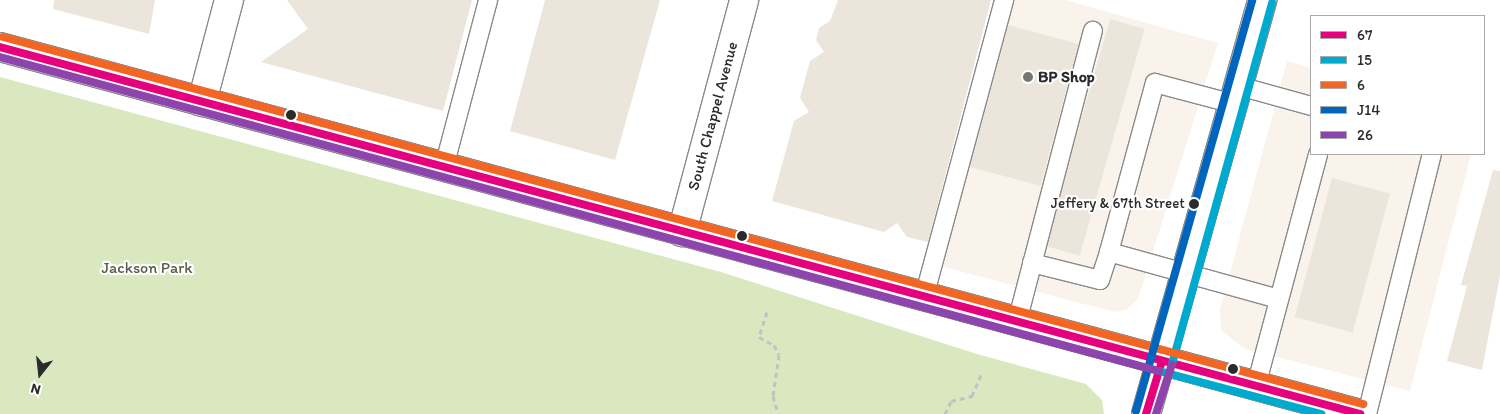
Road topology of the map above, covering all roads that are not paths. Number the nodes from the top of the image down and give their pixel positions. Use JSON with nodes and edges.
{"nodes":[{"id":1,"x":229,"y":0,"type":"edge"},
{"id":2,"x":488,"y":0,"type":"edge"},
{"id":3,"x":744,"y":0,"type":"edge"},
{"id":4,"x":1004,"y":0,"type":"edge"},
{"id":5,"x":1262,"y":0,"type":"edge"},
{"id":6,"x":1093,"y":31,"type":"dead end"},
{"id":7,"x":0,"y":47,"type":"edge"},
{"id":8,"x":1237,"y":95,"type":"junction"},
{"id":9,"x":202,"y":102,"type":"junction"},
{"id":10,"x":1310,"y":106,"type":"edge"},
{"id":11,"x":1318,"y":155,"type":"edge"},
{"id":12,"x":1432,"y":155,"type":"edge"},
{"id":13,"x":444,"y":167,"type":"junction"},
{"id":14,"x":682,"y":232,"type":"junction"},
{"id":15,"x":1109,"y":252,"type":"junction"},
{"id":16,"x":1032,"y":263,"type":"junction"},
{"id":17,"x":1187,"y":275,"type":"junction"},
{"id":18,"x":924,"y":297,"type":"junction"},
{"id":19,"x":1279,"y":299,"type":"junction"},
{"id":20,"x":1017,"y":322,"type":"junction"},
{"id":21,"x":1162,"y":361,"type":"junction"},
{"id":22,"x":1256,"y":386,"type":"junction"},
{"id":23,"x":1146,"y":414,"type":"edge"},
{"id":24,"x":1360,"y":414,"type":"edge"},
{"id":25,"x":1367,"y":414,"type":"edge"}],
"edges":[{"from":1,"to":9,"type":"street"},
{"from":2,"to":13,"type":"lane"},
{"from":3,"to":14,"type":"street","name":"South Chappel Avenue"},
{"from":4,"to":18,"type":"lane"},
{"from":5,"to":8,"type":"street"},
{"from":6,"to":16,"type":"lane"},
{"from":7,"to":9,"type":"street"},
{"from":8,"to":10,"type":"lane"},
{"from":8,"to":15,"type":"lane"},
{"from":8,"to":17,"type":"street"},
{"from":9,"to":13,"type":"street"},
{"from":11,"to":19,"type":"lane"},
{"from":12,"to":25,"type":"lane"},
{"from":13,"to":14,"type":"street"},
{"from":14,"to":18,"type":"street"},
{"from":15,"to":16,"type":"lane"},
{"from":15,"to":17,"type":"lane"},
{"from":16,"to":20,"type":"lane"},
{"from":17,"to":19,"type":"lane"},
{"from":17,"to":21,"type":"street"},
{"from":18,"to":20,"type":"street"},
{"from":19,"to":22,"type":"lane"},
{"from":20,"to":21,"type":"street"},
{"from":21,"to":22,"type":"street"},
{"from":21,"to":23,"type":"street"},
{"from":22,"to":24,"type":"street"}]}
